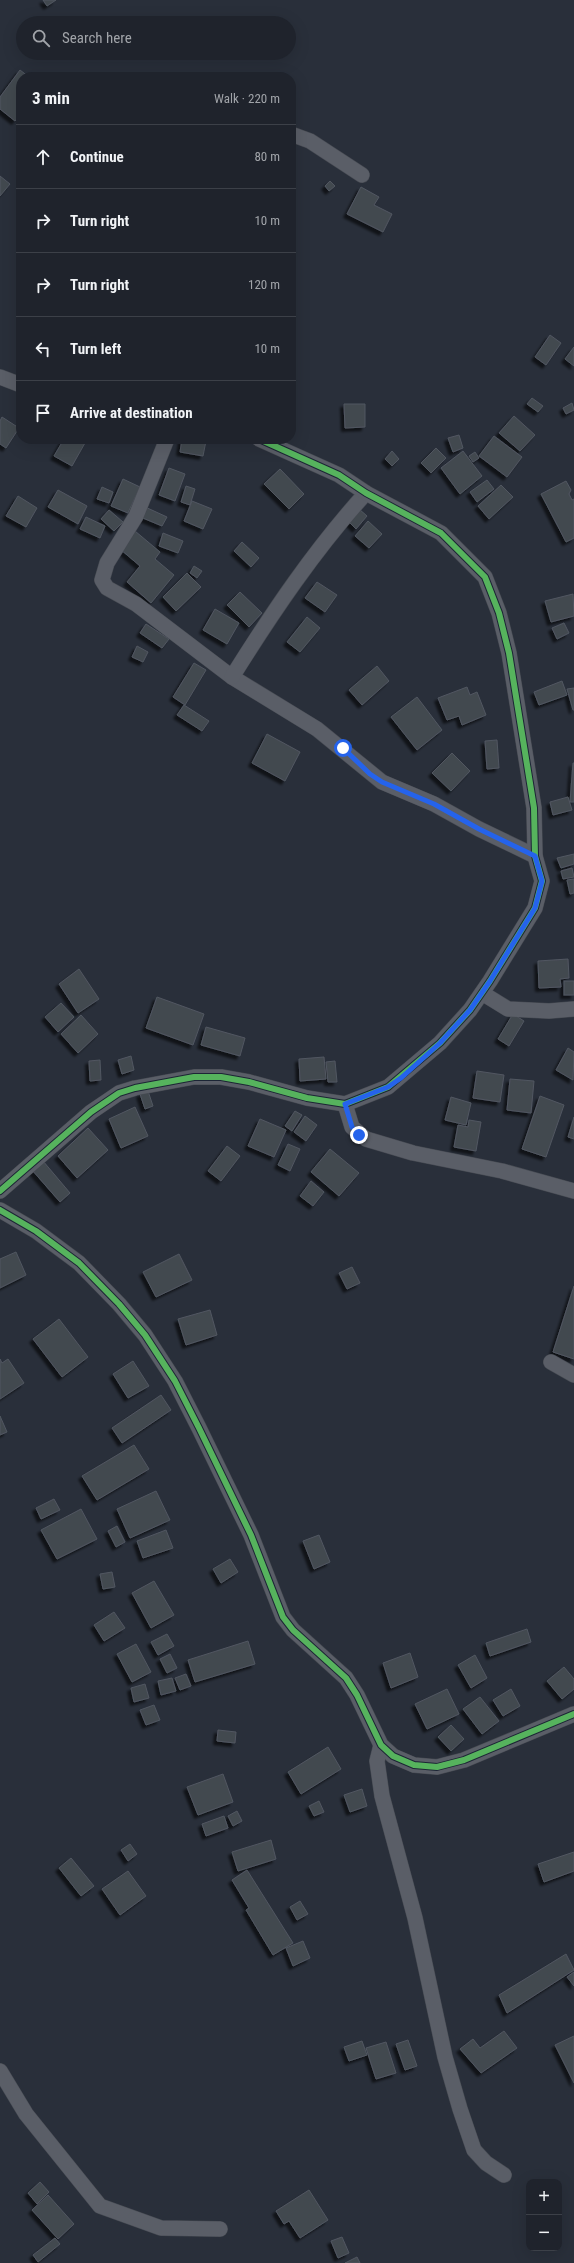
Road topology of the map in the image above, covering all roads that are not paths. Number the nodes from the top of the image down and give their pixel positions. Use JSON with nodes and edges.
{"nodes":[{"id":1,"x":296,"y":136,"type":"edge"},
{"id":2,"x":362,"y":176,"type":"dead end"},
{"id":3,"x":0,"y":377,"type":"edge"},
{"id":4,"x":16,"y":383,"type":"edge"},
{"id":5,"x":165,"y":444,"type":"edge"},
{"id":6,"x":270,"y":444,"type":"edge"},
{"id":7,"x":366,"y":493,"type":"junction"},
{"id":8,"x":232,"y":677,"type":"junction"},
{"id":9,"x":535,"y":856,"type":"junction"},
{"id":10,"x":482,"y":993,"type":"junction"},
{"id":11,"x":574,"y":1010,"type":"edge"},
{"id":12,"x":345,"y":1104,"type":"junction"},
{"id":13,"x":0,"y":1191,"type":"edge"},
{"id":14,"x":574,"y":1191,"type":"edge"},
{"id":15,"x":0,"y":1210,"type":"edge"},
{"id":16,"x":551,"y":1362,"type":"dead end"},
{"id":17,"x":574,"y":1375,"type":"edge"},
{"id":18,"x":574,"y":1714,"type":"edge"},
{"id":19,"x":381,"y":1745,"type":"junction"},
{"id":20,"x":0,"y":2070,"type":"edge"},
{"id":21,"x":504,"y":2175,"type":"dead end"},
{"id":22,"x":220,"y":2229,"type":"dead end"}],
"edges":[{"from":1,"to":2,"type":"street"},
{"from":3,"to":4,"type":"street"},
{"from":5,"to":8,"type":"street"},
{"from":6,"to":7,"type":"street"},
{"from":7,"to":8,"type":"street"},
{"from":7,"to":9,"type":"street"},
{"from":8,"to":9,"type":"street"},
{"from":9,"to":10,"type":"street"},
{"from":10,"to":11,"type":"street"},
{"from":10,"to":12,"type":"street"},
{"from":12,"to":13,"type":"street"},
{"from":12,"to":14,"type":"street"},
{"from":15,"to":19,"type":"street"},
{"from":16,"to":17,"type":"street"},
{"from":18,"to":19,"type":"street"},
{"from":19,"to":21,"type":"street"},
{"from":20,"to":22,"type":"street"}]}
